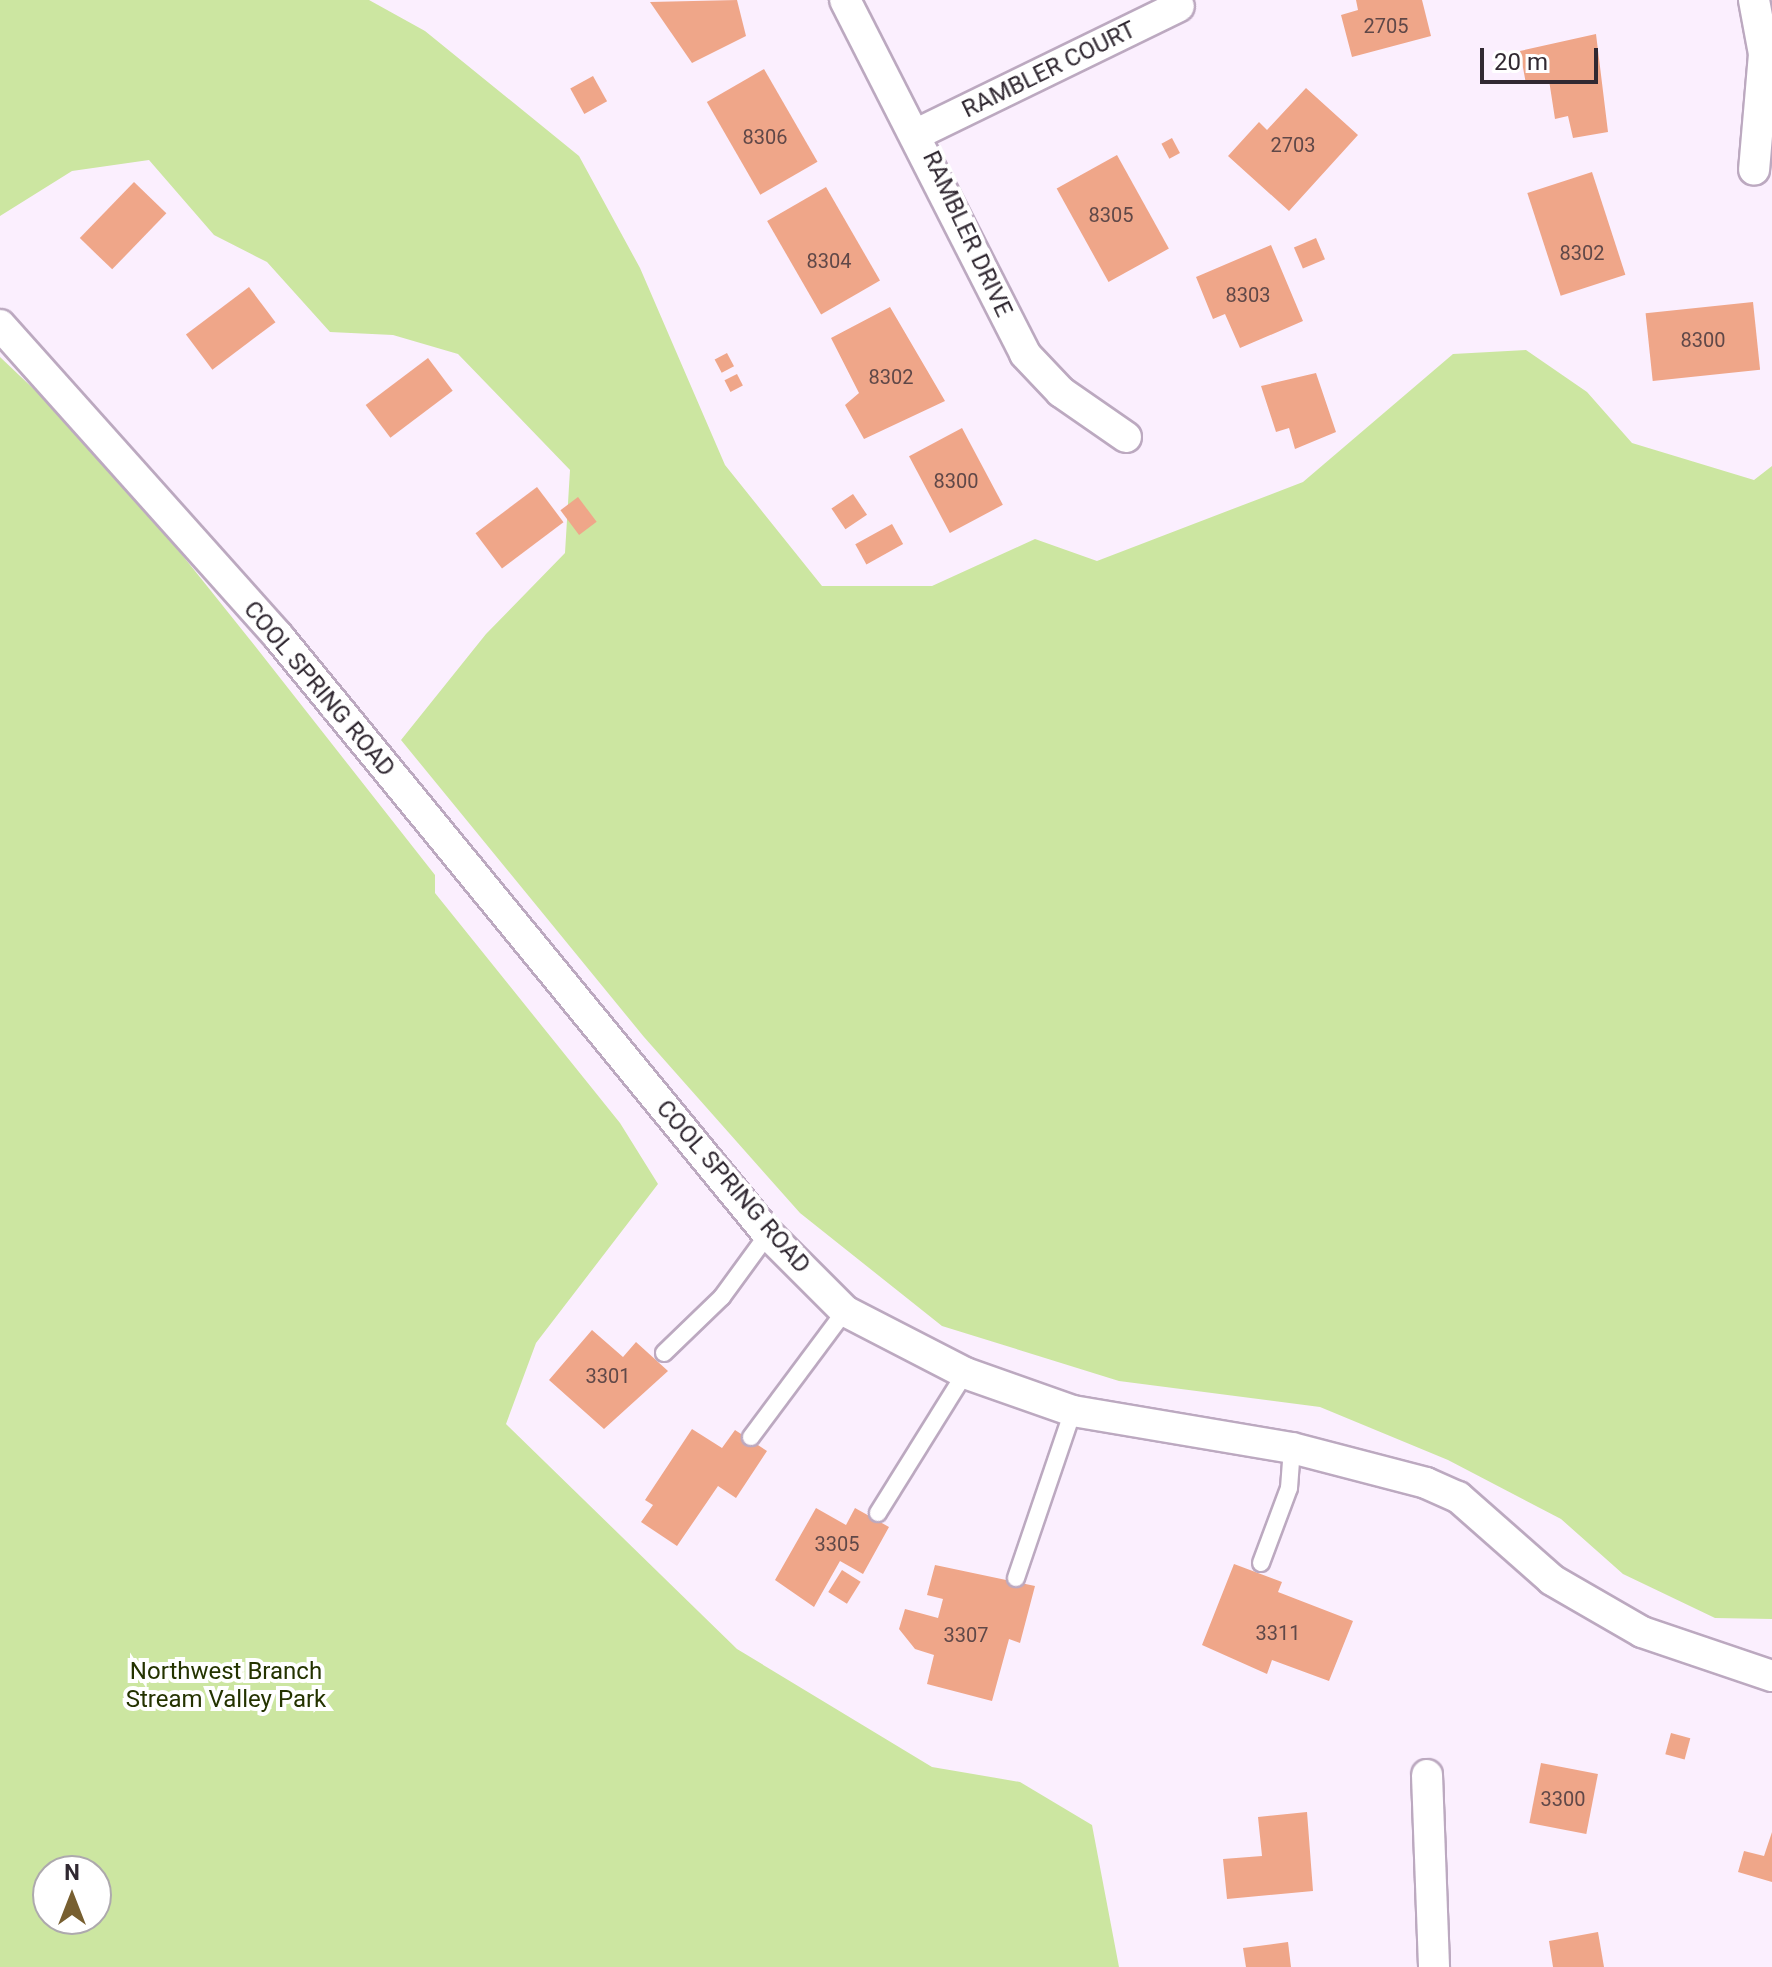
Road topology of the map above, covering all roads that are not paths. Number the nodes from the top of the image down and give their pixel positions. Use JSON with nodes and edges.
{"nodes":[{"id":1,"x":845,"y":0,"type":"edge"},
{"id":2,"x":1754,"y":0,"type":"edge"},
{"id":3,"x":1179,"y":6,"type":"dead end"},
{"id":4,"x":919,"y":133,"type":"junction"},
{"id":5,"x":1754,"y":170,"type":"dead end"},
{"id":6,"x":0,"y":325,"type":"edge"},
{"id":7,"x":1126,"y":437,"type":"dead end"},
{"id":8,"x":768,"y":1234,"type":"junction"},
{"id":9,"x":845,"y":1311,"type":"junction"},
{"id":10,"x":664,"y":1353,"type":"dead end"},
{"id":11,"x":965,"y":1373,"type":"junction"},
{"id":12,"x":1073,"y":1411,"type":"junction"},
{"id":13,"x":751,"y":1437,"type":"dead end"},
{"id":14,"x":1292,"y":1448,"type":"junction"},
{"id":15,"x":878,"y":1513,"type":"dead end"},
{"id":16,"x":1261,"y":1563,"type":"dead end"},
{"id":17,"x":1016,"y":1578,"type":"dead end"},
{"id":18,"x":1772,"y":1676,"type":"edge"},
{"id":19,"x":1427,"y":1775,"type":"dead end"},
{"id":20,"x":1434,"y":1967,"type":"edge"}],
"edges":[{"from":1,"to":4,"type":"street","name":"RAMBLER DRIVE"},
{"from":2,"to":5,"type":"street"},
{"from":3,"to":4,"type":"street","name":"RAMBLER COURT"},
{"from":4,"to":7,"type":"street","name":"RAMBLER DRIVE"},
{"from":6,"to":8,"type":"street","name":"COOL SPRING ROAD"},
{"from":8,"to":9,"type":"street","name":"COOL SPRING ROAD"},
{"from":8,"to":10,"type":"lane"},
{"from":9,"to":11,"type":"street","name":"COOL SPRING ROAD"},
{"from":9,"to":13,"type":"lane"},
{"from":11,"to":12,"type":"street","name":"COOL SPRING ROAD"},
{"from":11,"to":15,"type":"lane"},
{"from":12,"to":14,"type":"street","name":"COOL SPRING ROAD"},
{"from":12,"to":17,"type":"lane"},
{"from":14,"to":16,"type":"lane"},
{"from":14,"to":18,"type":"street","name":"COOL SPRING ROAD"},
{"from":19,"to":20,"type":"street"}]}
